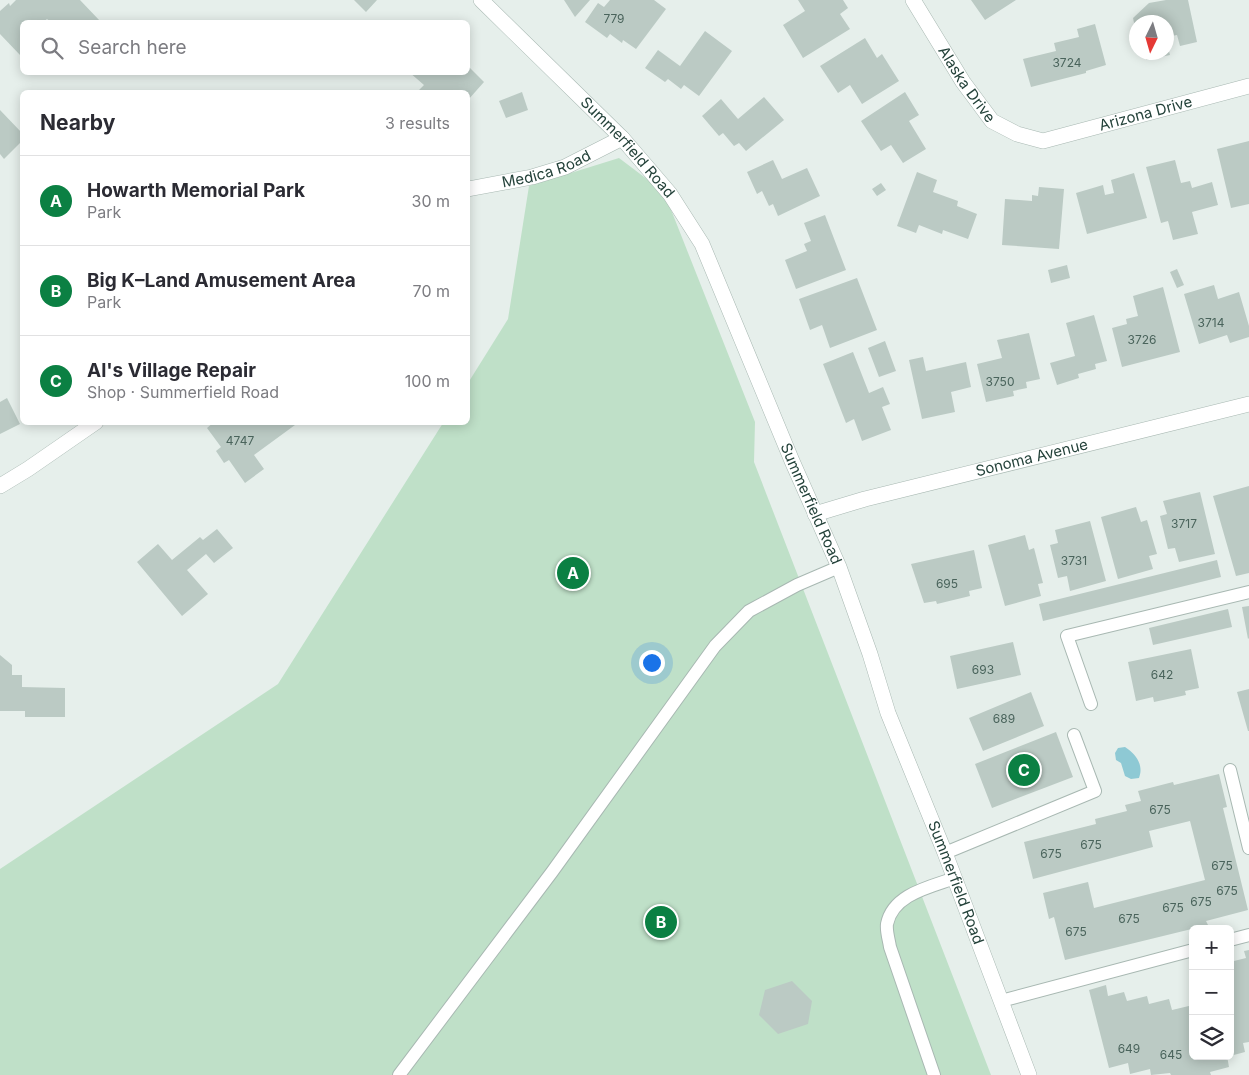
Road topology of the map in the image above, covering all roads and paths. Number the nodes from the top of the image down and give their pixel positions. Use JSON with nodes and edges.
{"nodes":[{"id":1,"x":481,"y":0,"type":"edge"},
{"id":2,"x":913,"y":0,"type":"edge"},
{"id":3,"x":1249,"y":86,"type":"edge"},
{"id":4,"x":622,"y":138,"type":"junction"},
{"id":5,"x":1043,"y":141,"type":"joint"},
{"id":6,"x":470,"y":189,"type":"edge"},
{"id":7,"x":1249,"y":404,"type":"edge"},
{"id":8,"x":92,"y":425,"type":"edge"},
{"id":9,"x":0,"y":486,"type":"edge"},
{"id":10,"x":815,"y":514,"type":"junction"},
{"id":11,"x":839,"y":567,"type":"junction"},
{"id":12,"x":1249,"y":592,"type":"edge"},
{"id":13,"x":1091,"y":704,"type":"dead end"},
{"id":14,"x":1074,"y":735,"type":"dead end"},
{"id":15,"x":1230,"y":770,"type":"dead end"},
{"id":16,"x":1249,"y":848,"type":"edge"},
{"id":17,"x":945,"y":853,"type":"junction"},
{"id":18,"x":954,"y":878,"type":"junction"},
{"id":19,"x":1249,"y":935,"type":"edge"},
{"id":20,"x":1234,"y":939,"type":"edge"},
{"id":21,"x":1189,"y":951,"type":"edge"},
{"id":22,"x":1001,"y":1001,"type":"junction"},
{"id":23,"x":399,"y":1075,"type":"edge"},
{"id":24,"x":934,"y":1075,"type":"edge"},
{"id":25,"x":1029,"y":1075,"type":"edge"}],
"edges":[{"from":1,"to":4,"type":"street","name":"Summerfield Road"},
{"from":2,"to":5,"type":"street","name":"Alaska Drive"},
{"from":3,"to":5,"type":"street","name":"Arizona Drive"},
{"from":4,"to":6,"type":"street","name":"Medica Road"},
{"from":4,"to":10,"type":"street","name":"Summerfield Road"},
{"from":7,"to":10,"type":"street","name":"Sonoma Avenue"},
{"from":8,"to":9,"type":"street"},
{"from":10,"to":11,"type":"street","name":"Summerfield Road"},
{"from":11,"to":17,"type":"street","name":"Summerfield Road"},
{"from":11,"to":23,"type":"lane"},
{"from":12,"to":13,"type":"lane"},
{"from":14,"to":17,"type":"lane"},
{"from":15,"to":16,"type":"lane"},
{"from":17,"to":18,"type":"street","name":"Summerfield Road"},
{"from":18,"to":22,"type":"street","name":"Summerfield Road"},
{"from":18,"to":24,"type":"lane"},
{"from":19,"to":20,"type":"lane"},
{"from":21,"to":22,"type":"lane"},
{"from":22,"to":25,"type":"street","name":"Summerfield Road"}]}
